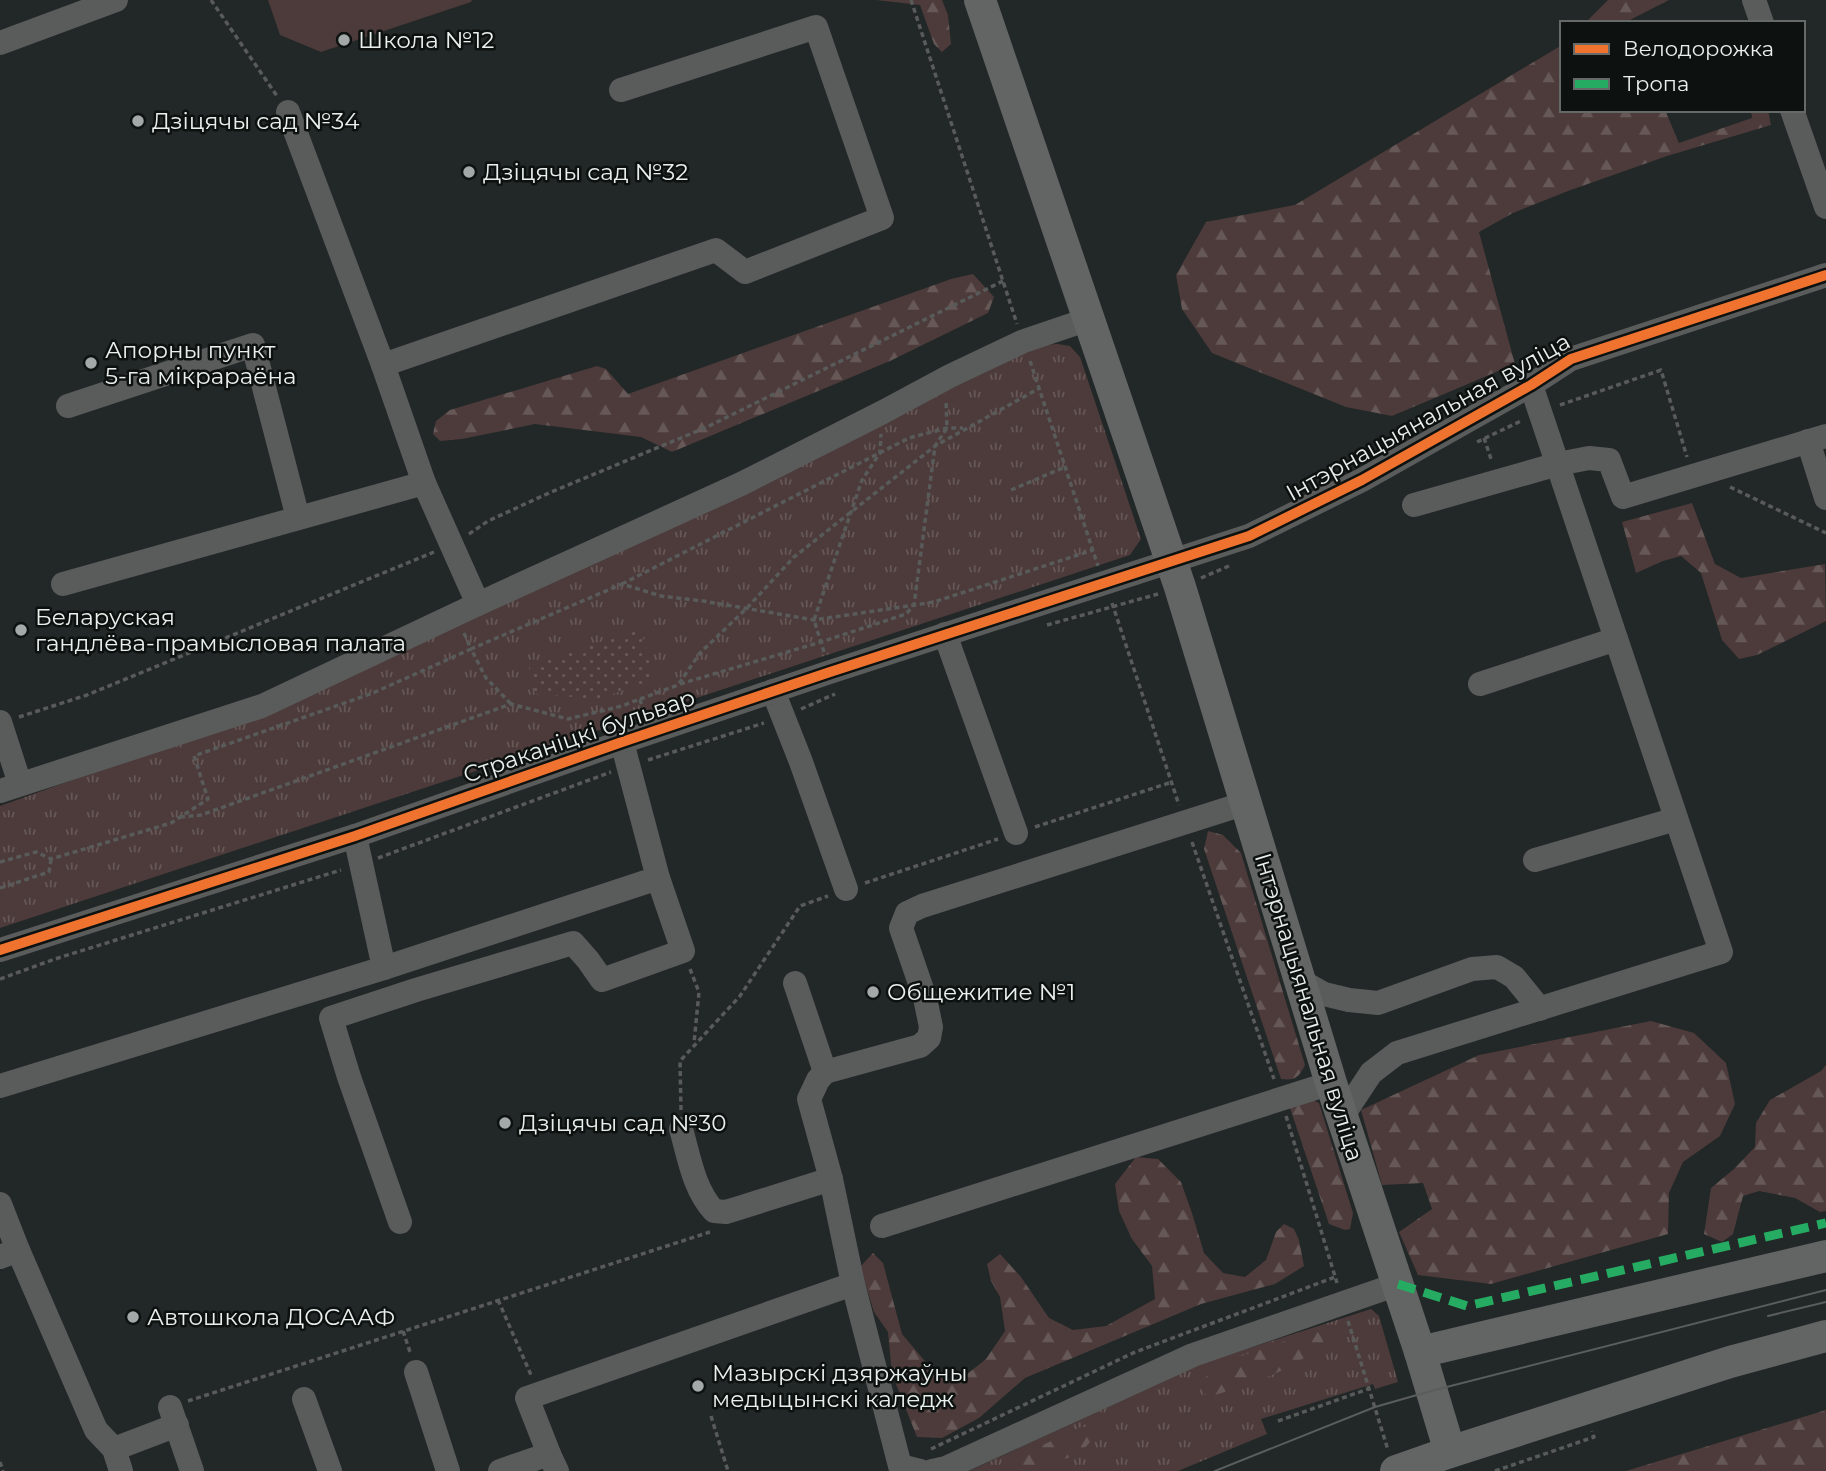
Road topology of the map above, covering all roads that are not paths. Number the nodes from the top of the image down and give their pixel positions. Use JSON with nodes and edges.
{"nodes":[{"id":1,"x":116,"y":0,"type":"edge"},
{"id":2,"x":980,"y":0,"type":"edge"},
{"id":3,"x":1754,"y":0,"type":"edge"},
{"id":4,"x":1761,"y":21,"type":"edge"},
{"id":5,"x":0,"y":43,"type":"edge"},
{"id":6,"x":621,"y":90,"type":"dead end"},
{"id":7,"x":288,"y":112,"type":"road end"},
{"id":8,"x":1793,"y":112,"type":"edge"},
{"id":9,"x":1826,"y":207,"type":"edge"},
{"id":10,"x":1826,"y":275,"type":"edge"},
{"id":11,"x":1089,"y":319,"type":"junction"},
{"id":12,"x":383,"y":365,"type":"junction"},
{"id":13,"x":1531,"y":385,"type":"junction"},
{"id":14,"x":68,"y":406,"type":"dead end"},
{"id":15,"x":1817,"y":438,"type":"edge"},
{"id":16,"x":1558,"y":464,"type":"junction"},
{"id":17,"x":424,"y":482,"type":"junction"},
{"id":18,"x":1826,"y":498,"type":"edge"},
{"id":19,"x":1414,"y":505,"type":"dead end"},
{"id":20,"x":299,"y":518,"type":"junction"},
{"id":21,"x":1171,"y":560,"type":"junction"},
{"id":22,"x":62,"y":584,"type":"dead end"},
{"id":23,"x":468,"y":609,"type":"junction"},
{"id":24,"x":945,"y":634,"type":"junction"},
{"id":25,"x":1616,"y":639,"type":"junction"},
{"id":26,"x":1480,"y":684,"type":"dead end"},
{"id":27,"x":773,"y":691,"type":"junction"},
{"id":28,"x":0,"y":722,"type":"edge"},
{"id":29,"x":622,"y":742,"type":"junction"},
{"id":30,"x":10,"y":787,"type":"edge"},
{"id":31,"x":1246,"y":803,"type":"junction"},
{"id":32,"x":1676,"y":819,"type":"junction"},
{"id":33,"x":1016,"y":834,"type":"dead end"},
{"id":34,"x":355,"y":836,"type":"junction"},
{"id":35,"x":1535,"y":860,"type":"dead end"},
{"id":36,"x":658,"y":878,"type":"junction"},
{"id":37,"x":846,"y":889,"type":"road end"},
{"id":38,"x":0,"y":950,"type":"edge"},
{"id":39,"x":384,"y":968,"type":"junction"},
{"id":40,"x":1299,"y":980,"type":"junction"},
{"id":41,"x":795,"y":984,"type":"dead end"},
{"id":42,"x":1540,"y":1009,"type":"junction"},
{"id":43,"x":825,"y":1072,"type":"junction"},
{"id":44,"x":1331,"y":1083,"type":"junction"},
{"id":45,"x":0,"y":1086,"type":"edge"},
{"id":46,"x":1342,"y":1118,"type":"junction"},
{"id":47,"x":681,"y":1129,"type":"road end"},
{"id":48,"x":831,"y":1179,"type":"junction"},
{"id":49,"x":0,"y":1204,"type":"edge"},
{"id":50,"x":400,"y":1222,"type":"dead end"},
{"id":51,"x":882,"y":1226,"type":"dead end"},
{"id":52,"x":9,"y":1254,"type":"edge"},
{"id":53,"x":1826,"y":1256,"type":"edge"},
{"id":54,"x":853,"y":1284,"type":"junction"},
{"id":55,"x":1398,"y":1284,"type":"junction"},
{"id":56,"x":1826,"y":1336,"type":"edge"},
{"id":57,"x":1420,"y":1352,"type":"junction"},
{"id":58,"x":416,"y":1372,"type":"dead end"},
{"id":59,"x":304,"y":1399,"type":"dead end"},
{"id":60,"x":1450,"y":1452,"type":"junction"},
{"id":61,"x":117,"y":1460,"type":"edge"},
{"id":62,"x":553,"y":1462,"type":"edge"},
{"id":63,"x":1394,"y":1465,"type":"edge"},
{"id":64,"x":902,"y":1466,"type":"edge"},
{"id":65,"x":192,"y":1471,"type":"edge"},
{"id":66,"x":330,"y":1471,"type":"edge"},
{"id":67,"x":448,"y":1471,"type":"edge"},
{"id":68,"x":500,"y":1471,"type":"edge"},
{"id":69,"x":932,"y":1471,"type":"edge"}],
"edges":[{"from":1,"to":5,"type":"street"},
{"from":2,"to":11,"type":"main road","name":"Інтэрнацыянальная вуліца"},
{"from":3,"to":4,"type":"street"},
{"from":6,"to":12,"type":"street"},
{"from":7,"to":12,"type":"street"},
{"from":8,"to":9,"type":"street"},
{"from":10,"to":13,"type":"street","name":"Інтэрнацыянальная вуліца"},
{"from":11,"to":21,"type":"main road","name":"Інтэрнацыянальная вуліца"},
{"from":11,"to":23,"type":"street"},
{"from":12,"to":17,"type":"street"},
{"from":13,"to":16,"type":"street"},
{"from":13,"to":21,"type":"street","name":"Інтэрнацыянальная вуліца"},
{"from":14,"to":20,"type":"street"},
{"from":15,"to":16,"type":"street"},
{"from":15,"to":18,"type":"street"},
{"from":16,"to":19,"type":"street"},
{"from":16,"to":25,"type":"street"},
{"from":17,"to":20,"type":"street"},
{"from":17,"to":23,"type":"street"},
{"from":20,"to":22,"type":"street"},
{"from":21,"to":24,"type":"street","name":"Страканіцкі бульвар"},
{"from":21,"to":31,"type":"main road","name":"Інтэрнацыянальная вуліца"},
{"from":23,"to":30,"type":"street"},
{"from":24,"to":27,"type":"street","name":"Страканіцкі бульвар"},
{"from":24,"to":33,"type":"street"},
{"from":25,"to":26,"type":"street"},
{"from":25,"to":32,"type":"street"},
{"from":27,"to":29,"type":"street","name":"Страканіцкі бульвар"},
{"from":27,"to":37,"type":"street"},
{"from":28,"to":30,"type":"street"},
{"from":29,"to":34,"type":"street","name":"Страканіцкі бульвар"},
{"from":29,"to":36,"type":"street"},
{"from":31,"to":40,"type":"main road","name":"Інтэрнацыянальная вуліца"},
{"from":31,"to":43,"type":"street"},
{"from":32,"to":35,"type":"street"},
{"from":32,"to":42,"type":"street"},
{"from":34,"to":38,"type":"street","name":"Страканіцкі бульвар"},
{"from":34,"to":39,"type":"street"},
{"from":36,"to":39,"type":"street"},
{"from":36,"to":50,"type":"street"},
{"from":39,"to":45,"type":"street"},
{"from":40,"to":42,"type":"street"},
{"from":40,"to":44,"type":"main road","name":"Інтэрнацыянальная вуліца"},
{"from":41,"to":43,"type":"street"},
{"from":42,"to":46,"type":"street"},
{"from":43,"to":48,"type":"street"},
{"from":44,"to":46,"type":"main road","name":"Інтэрнацыянальная вуліца"},
{"from":44,"to":51,"type":"street"},
{"from":46,"to":55,"type":"main road","name":"Інтэрнацыянальная вуліца"},
{"from":47,"to":48,"type":"street"},
{"from":48,"to":54,"type":"street"},
{"from":49,"to":52,"type":"street"},
{"from":52,"to":61,"type":"street"},
{"from":53,"to":57,"type":"main road"},
{"from":54,"to":62,"type":"street"},
{"from":54,"to":64,"type":"street"},
{"from":55,"to":57,"type":"main road","name":"Інтэрнацыянальная вуліца"},
{"from":55,"to":69,"type":"street"},
{"from":56,"to":60,"type":"main road"},
{"from":57,"to":60,"type":"main road","name":"Інтэрнацыянальная вуліца"},
{"from":58,"to":67,"type":"street"},
{"from":59,"to":66,"type":"street"},
{"from":60,"to":63,"type":"main road"},
{"from":61,"to":65,"type":"street"},
{"from":62,"to":68,"type":"street"}]}
